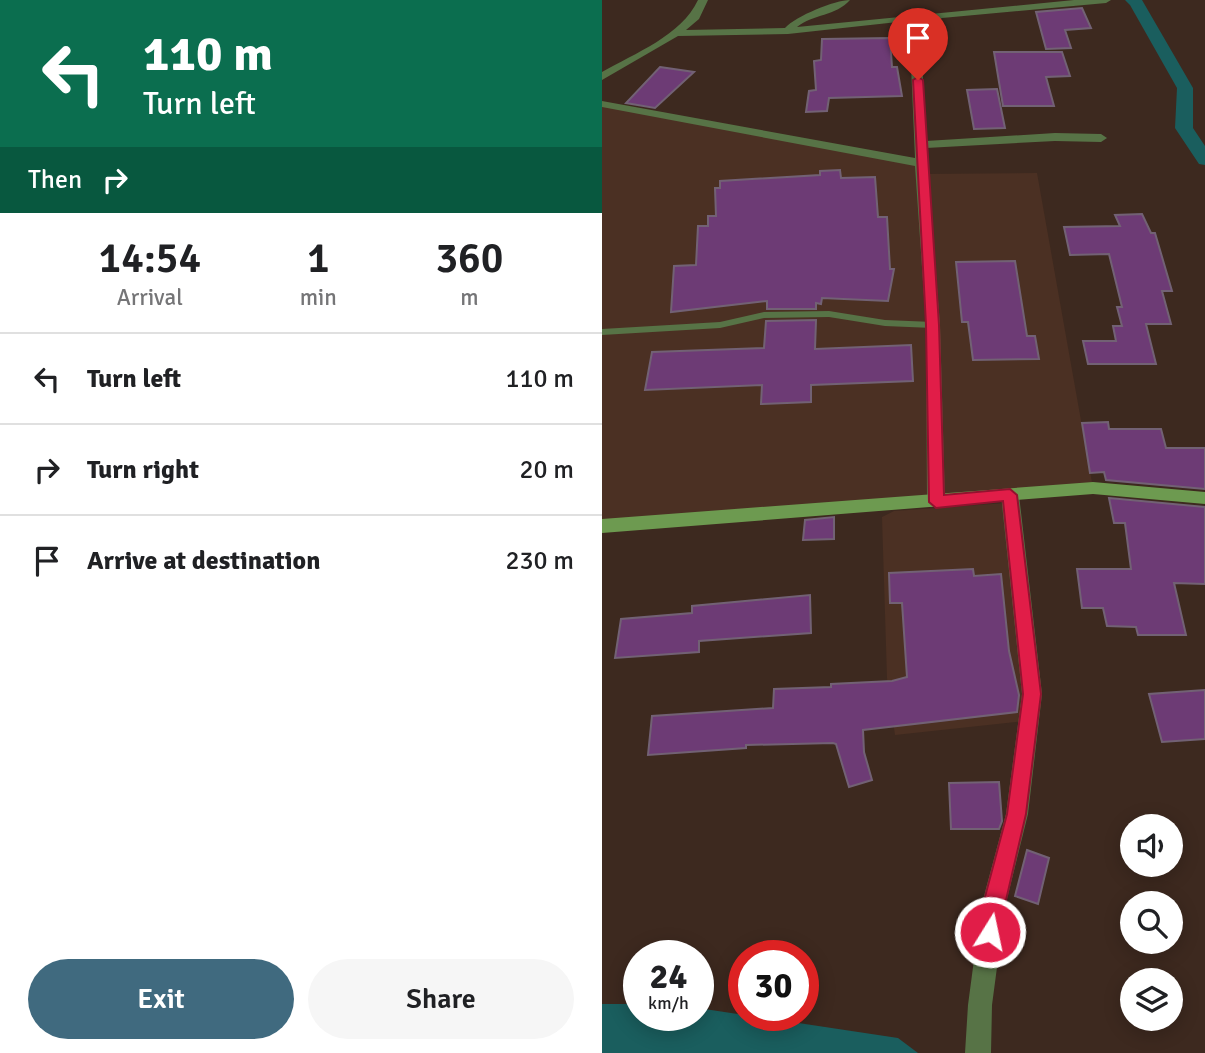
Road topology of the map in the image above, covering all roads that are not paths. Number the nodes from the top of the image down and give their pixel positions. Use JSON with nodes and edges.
{"nodes":[{"id":1,"x":703,"y":0,"type":"edge"},
{"id":2,"x":845,"y":0,"type":"edge"},
{"id":3,"x":1106,"y":0,"type":"edge"},
{"id":4,"x":940,"y":15,"type":"junction"},
{"id":5,"x":788,"y":31,"type":"junction"},
{"id":6,"x":676,"y":33,"type":"junction"},
{"id":7,"x":602,"y":77,"type":"edge"},
{"id":8,"x":602,"y":104,"type":"edge"},
{"id":9,"x":1101,"y":138,"type":"dead end"},
{"id":10,"x":920,"y":145,"type":"junction"},
{"id":11,"x":921,"y":163,"type":"junction"},
{"id":12,"x":933,"y":325,"type":"junction"},
{"id":13,"x":602,"y":332,"type":"edge"},
{"id":14,"x":1010,"y":495,"type":"junction"},
{"id":15,"x":1205,"y":498,"type":"edge"},
{"id":16,"x":936,"y":502,"type":"junction"},
{"id":17,"x":602,"y":526,"type":"edge"},
{"id":18,"x":978,"y":1053,"type":"edge"}],
"edges":[{"from":1,"to":6,"type":"street"},
{"from":2,"to":5,"type":"street"},
{"from":3,"to":4,"type":"street"},
{"from":4,"to":5,"type":"street"},
{"from":4,"to":10,"type":"street"},
{"from":5,"to":6,"type":"street"},
{"from":6,"to":7,"type":"street"},
{"from":8,"to":11,"type":"street"},
{"from":9,"to":10,"type":"street"},
{"from":10,"to":11,"type":"street"},
{"from":11,"to":12,"type":"street"},
{"from":12,"to":13,"type":"lane"},
{"from":12,"to":16,"type":"street"},
{"from":14,"to":15,"type":"main road"},
{"from":14,"to":16,"type":"main road"},
{"from":14,"to":18,"type":"street"},
{"from":16,"to":17,"type":"main road"}]}
